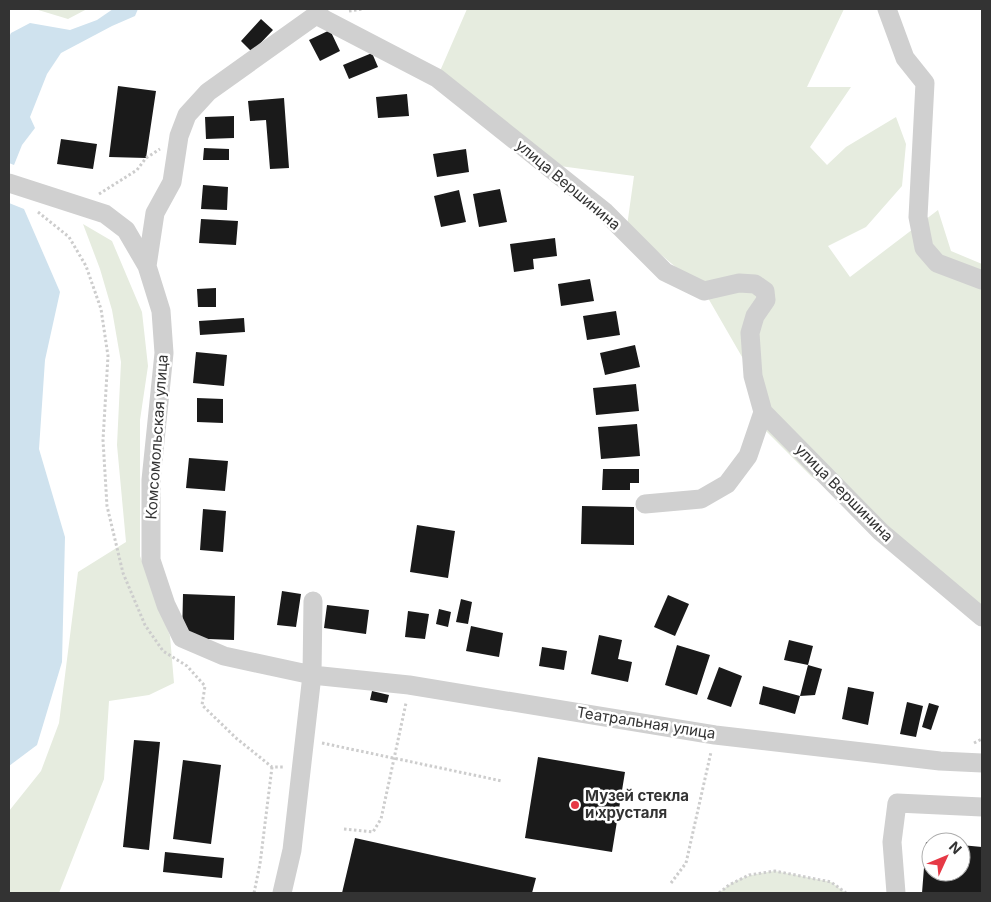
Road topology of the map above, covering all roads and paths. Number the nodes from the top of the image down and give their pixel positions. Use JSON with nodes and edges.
{"nodes":[{"id":1,"x":887,"y":9,"type":"edge"},
{"id":2,"x":317,"y":12,"type":"edge"},
{"id":3,"x":179,"y":136,"type":"junction"},
{"id":4,"x":14,"y":184,"type":"edge"},
{"id":5,"x":79,"y":205,"type":"junction"},
{"id":6,"x":155,"y":213,"type":"junction"},
{"id":7,"x":126,"y":230,"type":"junction"},
{"id":8,"x":147,"y":266,"type":"junction"},
{"id":9,"x":982,"y":280,"type":"edge"},
{"id":10,"x":763,"y":412,"type":"junction"},
{"id":11,"x":645,"y":504,"type":"dead end"},
{"id":12,"x":313,"y":601,"type":"dead end"},
{"id":13,"x":982,"y":617,"type":"edge"},
{"id":14,"x":312,"y":675,"type":"junction"},
{"id":15,"x":409,"y":685,"type":"junction"},
{"id":16,"x":715,"y":735,"type":"junction"},
{"id":17,"x":304,"y":739,"type":"junction"},
{"id":18,"x":394,"y":758,"type":"junction"},
{"id":19,"x":982,"y":763,"type":"edge"},
{"id":20,"x":272,"y":767,"type":"dead end"},
{"id":21,"x":502,"y":781,"type":"dead end"},
{"id":22,"x":982,"y":807,"type":"edge"},
{"id":23,"x":344,"y":829,"type":"dead end"},
{"id":24,"x":671,"y":883,"type":"dead end"},
{"id":25,"x":254,"y":893,"type":"edge"},
{"id":26,"x":282,"y":893,"type":"edge"},
{"id":27,"x":719,"y":893,"type":"edge"},
{"id":28,"x":846,"y":893,"type":"edge"},
{"id":29,"x":896,"y":893,"type":"edge"}],
"edges":[{"from":1,"to":9,"type":"street"},
{"from":2,"to":3,"type":"street"},
{"from":2,"to":10,"type":"street","name":"улица Вершинина"},
{"from":3,"to":5,"type":"path"},
{"from":3,"to":6,"type":"street"},
{"from":4,"to":5,"type":"street"},
{"from":5,"to":7,"type":"street"},
{"from":6,"to":7,"type":"street"},
{"from":6,"to":8,"type":"street"},
{"from":7,"to":8,"type":"street"},
{"from":8,"to":14,"type":"street","name":"Комсомольская улица"},
{"from":10,"to":11,"type":"street"},
{"from":10,"to":13,"type":"street","name":"улица Вершинина"},
{"from":12,"to":14,"type":"street"},
{"from":14,"to":15,"type":"street","name":"Театральная улица"},
{"from":14,"to":17,"type":"street"},
{"from":15,"to":16,"type":"street","name":"Театральная улица"},
{"from":15,"to":18,"type":"path"},
{"from":16,"to":19,"type":"street","name":"Театральная улица"},
{"from":16,"to":24,"type":"path"},
{"from":17,"to":18,"type":"path"},
{"from":17,"to":26,"type":"street"},
{"from":18,"to":21,"type":"path"},
{"from":18,"to":23,"type":"path"},
{"from":20,"to":25,"type":"path"},
{"from":22,"to":29,"type":"street"},
{"from":27,"to":28,"type":"path"}]}
